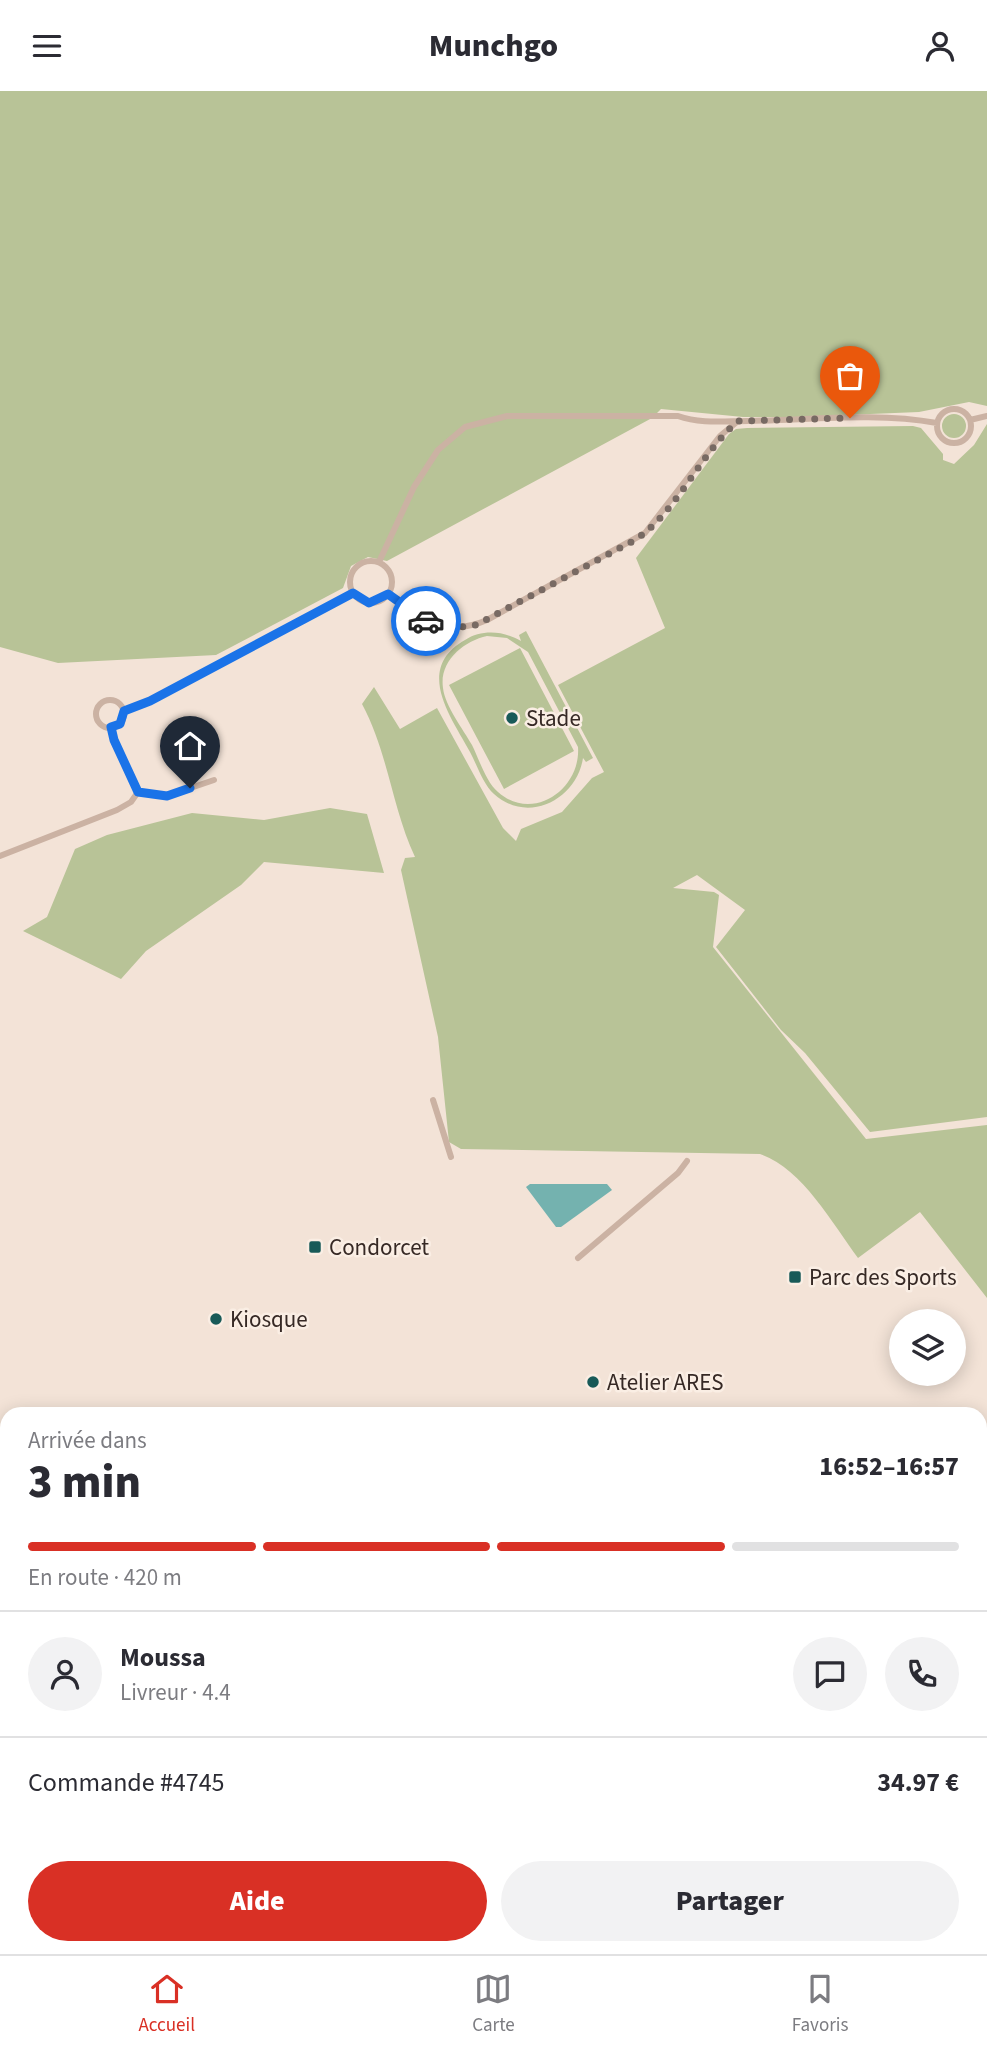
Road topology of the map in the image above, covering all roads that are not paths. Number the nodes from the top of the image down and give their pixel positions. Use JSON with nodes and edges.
{"nodes":[{"id":1,"x":987,"y":415,"type":"edge"},
{"id":2,"x":970,"y":420,"type":"junction"},
{"id":3,"x":738,"y":421,"type":"junction"},
{"id":4,"x":937,"y":423,"type":"junction"},
{"id":5,"x":379,"y":562,"type":"junction"},
{"id":6,"x":353,"y":593,"type":"junction"},
{"id":7,"x":388,"y":594,"type":"junction"},
{"id":8,"x":124,"y":711,"type":"junction"},
{"id":9,"x":111,"y":727,"type":"junction"},
{"id":10,"x":214,"y":781,"type":"dead end"},
{"id":11,"x":138,"y":792,"type":"junction"},
{"id":12,"x":0,"y":856,"type":"edge"},
{"id":13,"x":433,"y":1100,"type":"dead end"},
{"id":14,"x":451,"y":1157,"type":"dead end"},
{"id":15,"x":687,"y":1161,"type":"dead end"},
{"id":16,"x":578,"y":1258,"type":"dead end"}],
"edges":[{"from":1,"to":2,"type":"street"},
{"from":2,"to":4,"type":"street"},
{"from":2,"to":4,"type":"street"},
{"from":3,"to":4,"type":"street"},
{"from":3,"to":5,"type":"street"},
{"from":3,"to":7,"type":"street"},
{"from":5,"to":6,"type":"street"},
{"from":5,"to":7,"type":"street"},
{"from":6,"to":7,"type":"street"},
{"from":6,"to":8,"type":"street"},
{"from":8,"to":9,"type":"street"},
{"from":8,"to":9,"type":"street"},
{"from":9,"to":11,"type":"street"},
{"from":10,"to":11,"type":"street"},
{"from":11,"to":12,"type":"street"},
{"from":13,"to":14,"type":"street"},
{"from":15,"to":16,"type":"street"}]}
